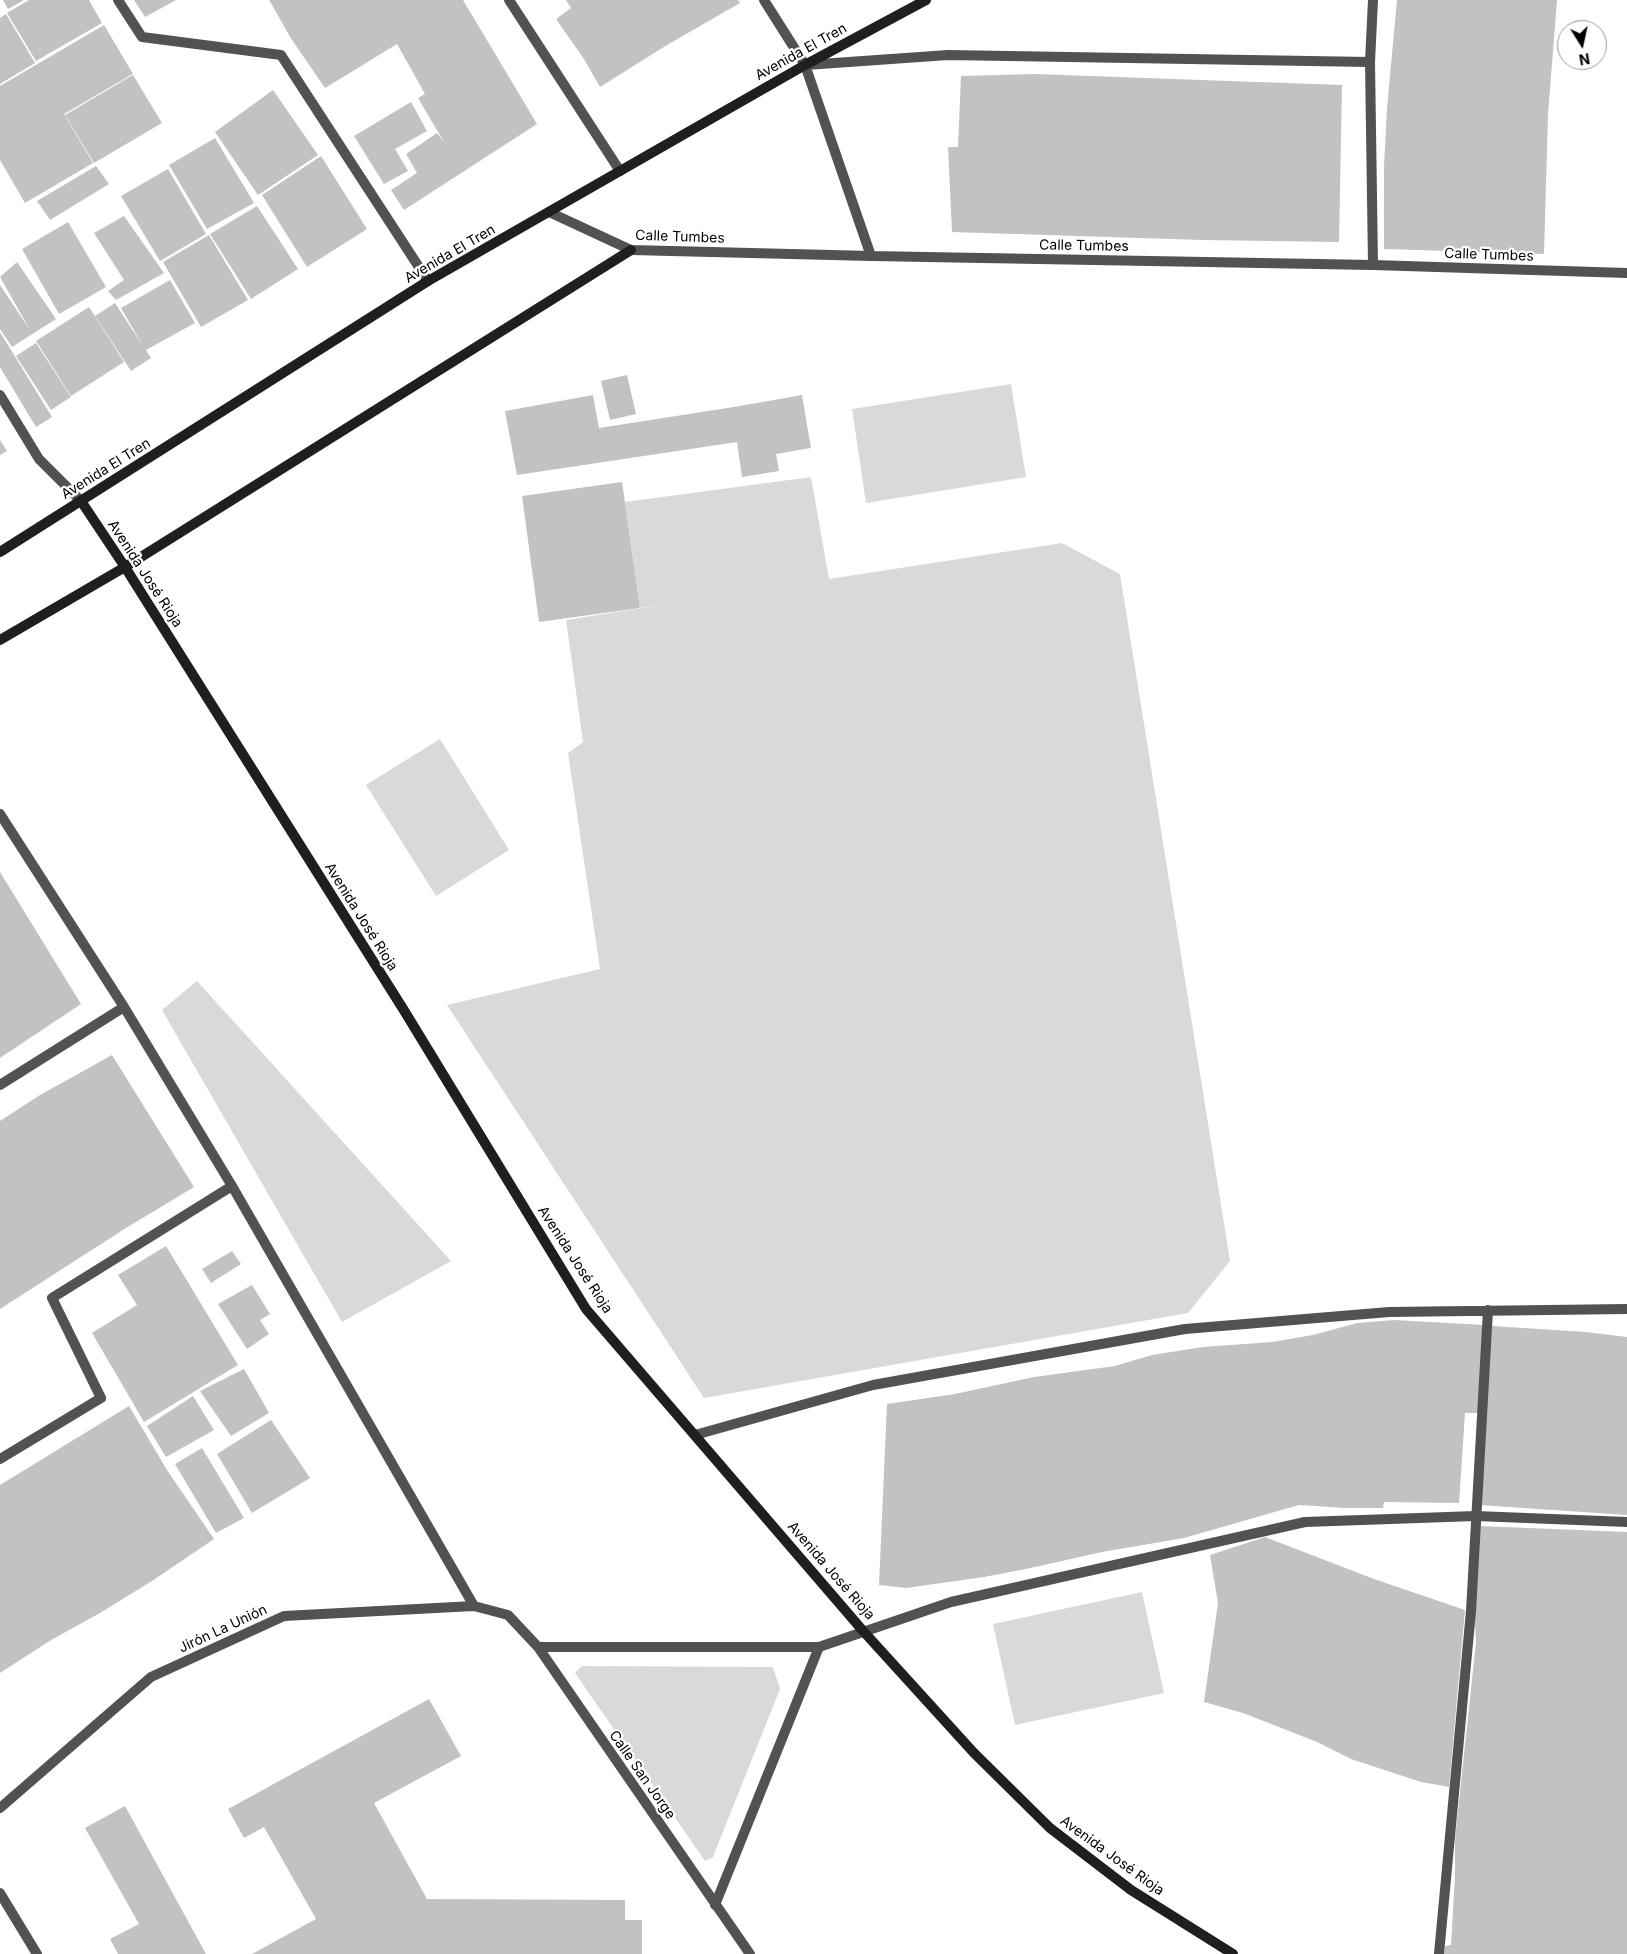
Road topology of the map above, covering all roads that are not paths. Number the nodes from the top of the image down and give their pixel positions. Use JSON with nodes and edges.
{"nodes":[{"id":1,"x":118,"y":0,"type":"edge"},
{"id":2,"x":510,"y":0,"type":"edge"},
{"id":3,"x":764,"y":0,"type":"edge"},
{"id":4,"x":926,"y":0,"type":"edge"},
{"id":5,"x":1373,"y":0,"type":"edge"},
{"id":6,"x":1370,"y":62,"type":"junction"},
{"id":7,"x":805,"y":65,"type":"junction"},
{"id":8,"x":620,"y":171,"type":"junction"},
{"id":9,"x":549,"y":212,"type":"junction"},
{"id":10,"x":631,"y":250,"type":"junction"},
{"id":11,"x":871,"y":256,"type":"junction"},
{"id":12,"x":1373,"y":264,"type":"junction"},
{"id":13,"x":1627,"y":273,"type":"edge"},
{"id":14,"x":428,"y":282,"type":"junction"},
{"id":15,"x":0,"y":395,"type":"edge"},
{"id":16,"x":81,"y":501,"type":"junction"},
{"id":17,"x":0,"y":552,"type":"edge"},
{"id":18,"x":125,"y":567,"type":"junction"},
{"id":19,"x":0,"y":640,"type":"edge"},
{"id":20,"x":0,"y":814,"type":"edge"},
{"id":21,"x":124,"y":1007,"type":"junction"},
{"id":22,"x":0,"y":1085,"type":"edge"},
{"id":23,"x":232,"y":1186,"type":"junction"},
{"id":24,"x":1627,"y":1309,"type":"edge"},
{"id":25,"x":1488,"y":1310,"type":"junction"},
{"id":26,"x":695,"y":1435,"type":"junction"},
{"id":27,"x":0,"y":1459,"type":"edge"},
{"id":28,"x":1476,"y":1516,"type":"junction"},
{"id":29,"x":1627,"y":1522,"type":"edge"},
{"id":30,"x":474,"y":1606,"type":"junction"},
{"id":31,"x":508,"y":1615,"type":"joint"},
{"id":32,"x":864,"y":1632,"type":"junction"},
{"id":33,"x":538,"y":1647,"type":"junction"},
{"id":34,"x":819,"y":1647,"type":"junction"},
{"id":35,"x":0,"y":1808,"type":"edge"},
{"id":36,"x":0,"y":1893,"type":"edge"},
{"id":37,"x":715,"y":1905,"type":"junction"},
{"id":38,"x":37,"y":1954,"type":"edge"},
{"id":39,"x":750,"y":1954,"type":"edge"},
{"id":40,"x":1233,"y":1954,"type":"edge"},
{"id":41,"x":1439,"y":1954,"type":"edge"}],
"edges":[{"from":1,"to":14,"type":"street"},
{"from":2,"to":8,"type":"street"},
{"from":3,"to":7,"type":"street"},
{"from":4,"to":7,"type":"street","name":"Avenida El Tren"},
{"from":5,"to":6,"type":"street"},
{"from":6,"to":7,"type":"street"},
{"from":6,"to":12,"type":"street"},
{"from":7,"to":8,"type":"street","name":"Avenida El Tren"},
{"from":7,"to":11,"type":"street"},
{"from":8,"to":9,"type":"street","name":"Avenida El Tren"},
{"from":9,"to":10,"type":"street","name":"Calle Tumbes"},
{"from":9,"to":14,"type":"street","name":"Avenida El Tren"},
{"from":10,"to":11,"type":"street","name":"Calle Tumbes"},
{"from":10,"to":18,"type":"street"},
{"from":11,"to":12,"type":"street","name":"Calle Tumbes"},
{"from":12,"to":13,"type":"street","name":"Calle Tumbes"},
{"from":14,"to":16,"type":"street","name":"Avenida El Tren"},
{"from":15,"to":16,"type":"street"},
{"from":16,"to":17,"type":"street","name":"Avenida El Tren"},
{"from":16,"to":18,"type":"street","name":"Avenida José Rioja"},
{"from":18,"to":19,"type":"street"},
{"from":18,"to":26,"type":"street","name":"Avenida José Rioja"},
{"from":20,"to":21,"type":"street"},
{"from":21,"to":22,"type":"street"},
{"from":21,"to":23,"type":"street"},
{"from":23,"to":27,"type":"street"},
{"from":23,"to":30,"type":"street"},
{"from":24,"to":25,"type":"street"},
{"from":25,"to":26,"type":"street"},
{"from":25,"to":28,"type":"street"},
{"from":26,"to":32,"type":"street","name":"Avenida José Rioja"},
{"from":28,"to":29,"type":"street"},
{"from":28,"to":32,"type":"street"},
{"from":28,"to":41,"type":"street"},
{"from":30,"to":31,"type":"street","name":"Jirón La Unión"},
{"from":30,"to":35,"type":"street","name":"Jirón La Unión"},
{"from":31,"to":33,"type":"street","name":"Calle San Jorge"},
{"from":32,"to":34,"type":"street"},
{"from":32,"to":40,"type":"street","name":"Avenida José Rioja"},
{"from":33,"to":34,"type":"street"},
{"from":33,"to":37,"type":"street","name":"Calle San Jorge"},
{"from":34,"to":37,"type":"street"},
{"from":36,"to":38,"type":"street"},
{"from":37,"to":39,"type":"street","name":"Calle San Jorge"}]}
